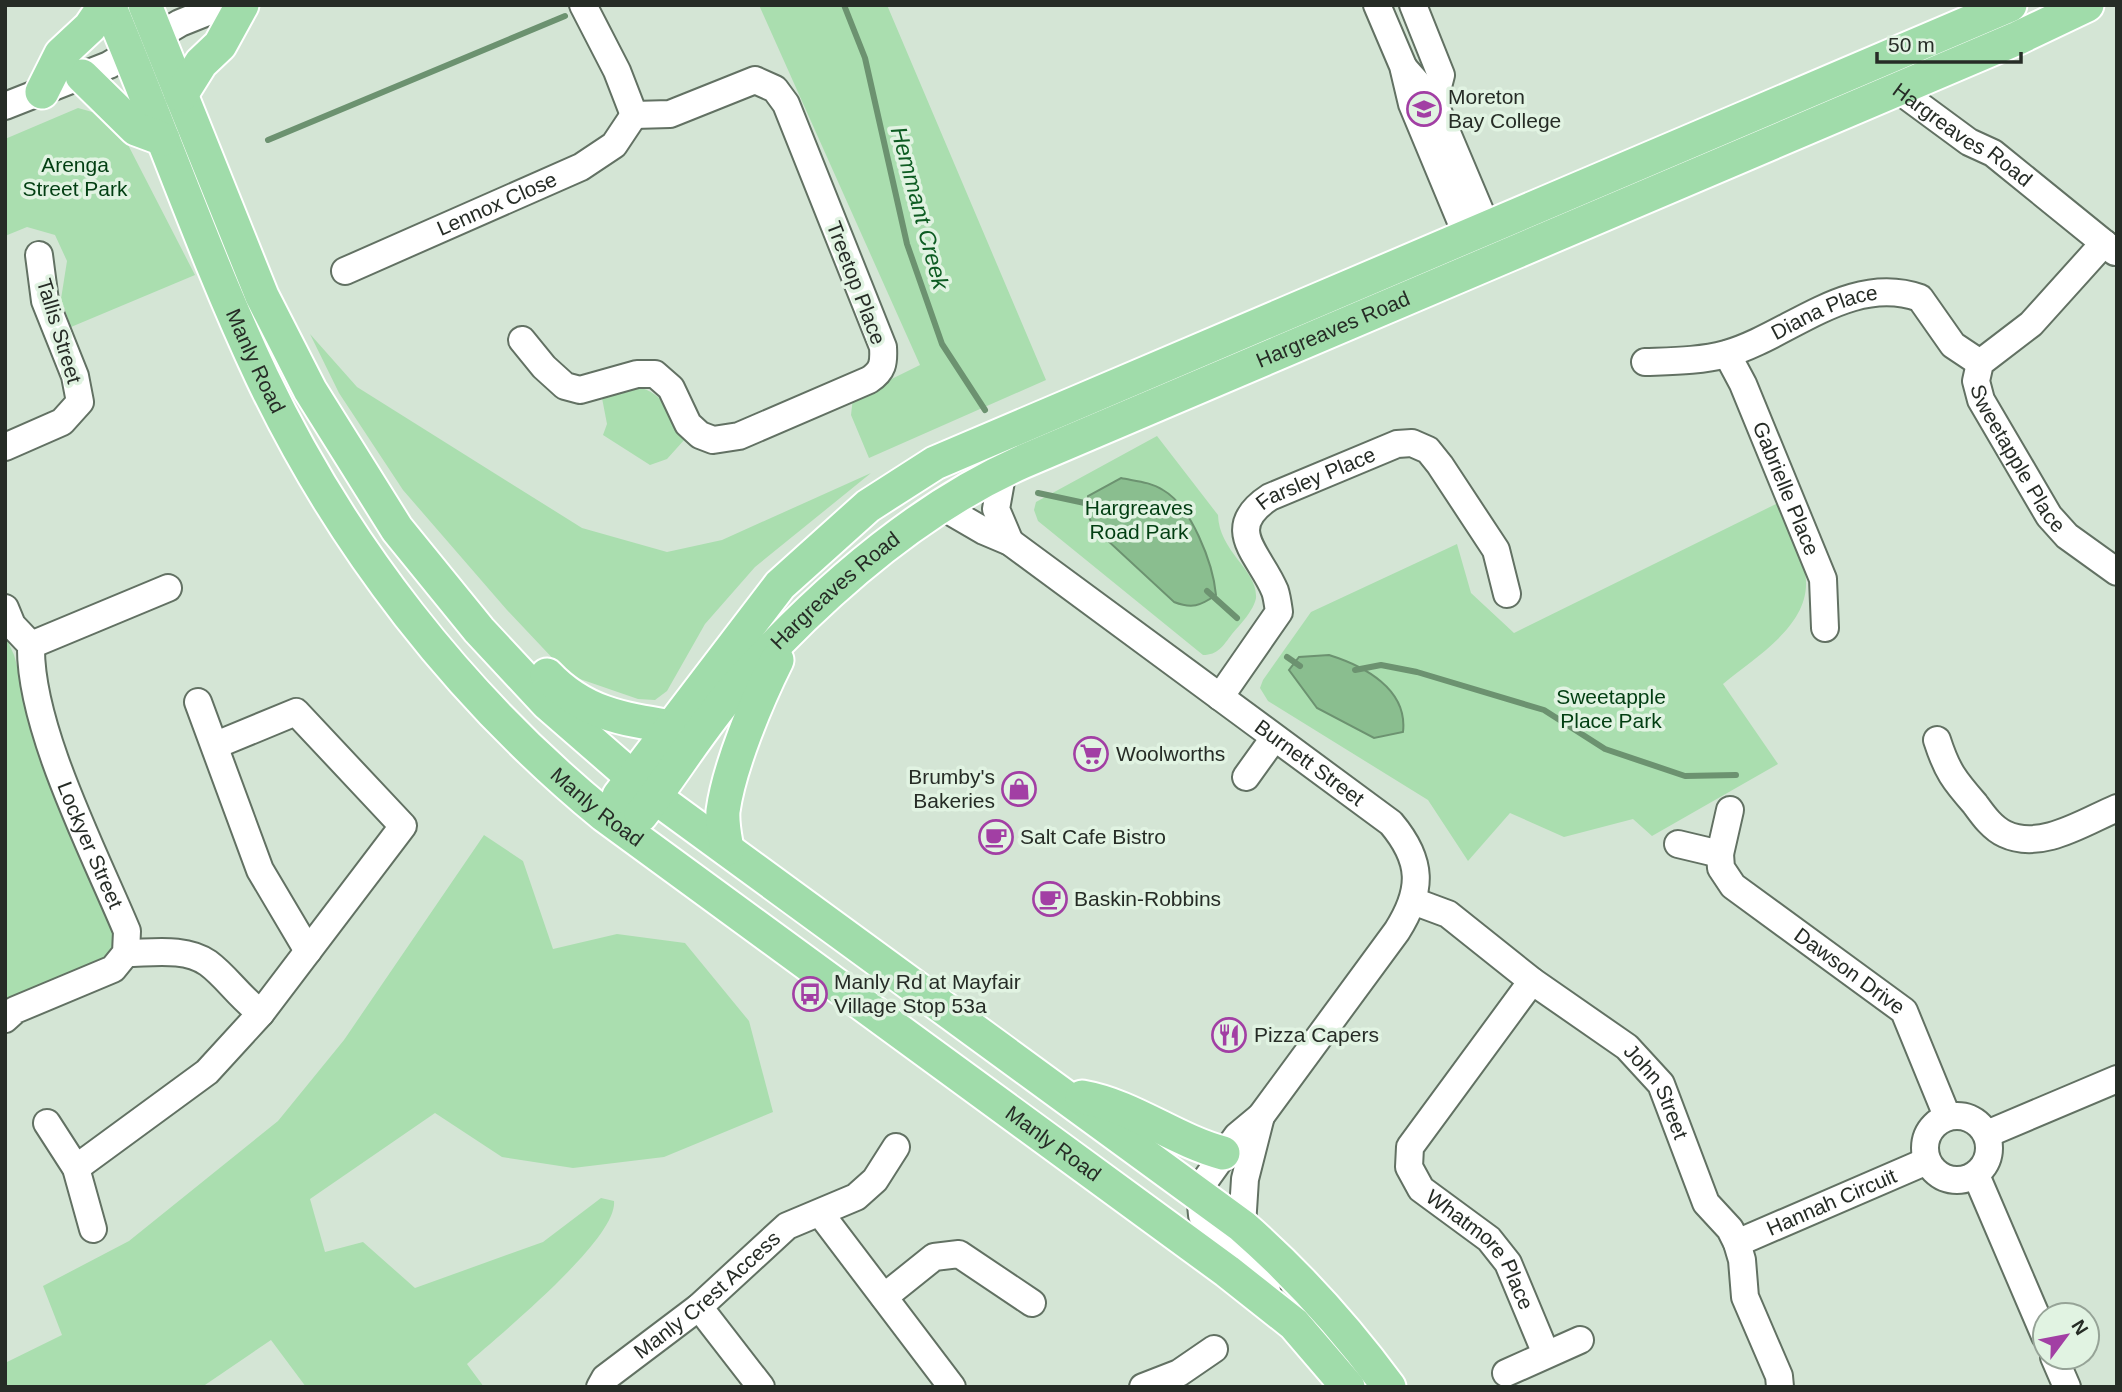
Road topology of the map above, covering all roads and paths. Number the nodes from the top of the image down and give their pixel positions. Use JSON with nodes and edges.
{"nodes":[{"id":1,"x":107,"y":5,"type":"edge"},
{"id":2,"x":145,"y":5,"type":"edge"},
{"id":3,"x":225,"y":5,"type":"edge"},
{"id":4,"x":242,"y":5,"type":"edge"},
{"id":5,"x":583,"y":5,"type":"edge"},
{"id":6,"x":1377,"y":5,"type":"edge"},
{"id":7,"x":1413,"y":5,"type":"edge"},
{"id":8,"x":2010,"y":5,"type":"edge"},
{"id":9,"x":2087,"y":5,"type":"edge"},
{"id":10,"x":158,"y":37,"type":"junction"},
{"id":11,"x":129,"y":54,"type":"junction"},
{"id":12,"x":1403,"y":66,"type":"junction"},
{"id":13,"x":82,"y":76,"type":"junction"},
{"id":14,"x":1897,"y":89,"type":"junction"},
{"id":15,"x":42,"y":92,"type":"junction"},
{"id":16,"x":181,"y":94,"type":"junction"},
{"id":17,"x":1434,"y":102,"type":"junction"},
{"id":18,"x":5,"y":106,"type":"edge"},
{"id":19,"x":634,"y":115,"type":"junction"},
{"id":20,"x":163,"y":139,"type":"junction"},
{"id":21,"x":1477,"y":232,"type":"junction"},
{"id":22,"x":2110,"y":248,"type":"edge"},
{"id":23,"x":39,"y":254,"type":"dead end"},
{"id":24,"x":1490,"y":263,"type":"junction"},
{"id":25,"x":345,"y":271,"type":"dead end"},
{"id":26,"x":522,"y":340,"type":"dead end"},
{"id":27,"x":1727,"y":354,"type":"junction"},
{"id":28,"x":1645,"y":362,"type":"dead end"},
{"id":29,"x":1980,"y":363,"type":"junction"},
{"id":30,"x":5,"y":447,"type":"edge"},
{"id":31,"x":1003,"y":470,"type":"junction"},
{"id":32,"x":941,"y":506,"type":"junction"},
{"id":33,"x":1010,"y":542,"type":"junction"},
{"id":34,"x":425,"y":566,"type":"junction"},
{"id":35,"x":2117,"y":572,"type":"edge"},
{"id":36,"x":168,"y":588,"type":"dead end"},
{"id":37,"x":1507,"y":594,"type":"dead end"},
{"id":38,"x":5,"y":608,"type":"edge"},
{"id":39,"x":1825,"y":628,"type":"dead end"},
{"id":40,"x":791,"y":633,"type":"junction"},
{"id":41,"x":31,"y":645,"type":"junction"},
{"id":42,"x":1220,"y":697,"type":"junction"},
{"id":43,"x":198,"y":702,"type":"dead end"},
{"id":44,"x":672,"y":727,"type":"junction"},
{"id":45,"x":1275,"y":738,"type":"junction"},
{"id":46,"x":1937,"y":740,"type":"dead end"},
{"id":47,"x":216,"y":745,"type":"junction"},
{"id":48,"x":1246,"y":777,"type":"dead end"},
{"id":49,"x":644,"y":788,"type":"junction"},
{"id":50,"x":2117,"y":808,"type":"edge"},
{"id":51,"x":1731,"y":810,"type":"dead end"},
{"id":52,"x":616,"y":824,"type":"junction"},
{"id":53,"x":1678,"y":844,"type":"dead end"},
{"id":54,"x":727,"y":849,"type":"junction"},
{"id":55,"x":1720,"y":854,"type":"junction"},
{"id":56,"x":1413,"y":901,"type":"junction"},
{"id":57,"x":308,"y":951,"type":"junction"},
{"id":58,"x":126,"y":953,"type":"junction"},
{"id":59,"x":1532,"y":981,"type":"junction"},
{"id":60,"x":261,"y":1013,"type":"junction"},
{"id":61,"x":5,"y":1018,"type":"edge"},
{"id":62,"x":2117,"y":1079,"type":"edge"},
{"id":63,"x":1063,"y":1093,"type":"junction"},
{"id":64,"x":1261,"y":1116,"type":"junction"},
{"id":65,"x":1947,"y":1116,"type":"junction"},
{"id":66,"x":47,"y":1123,"type":"dead end"},
{"id":67,"x":1987,"y":1133,"type":"junction"},
{"id":68,"x":896,"y":1147,"type":"dead end"},
{"id":69,"x":1223,"y":1153,"type":"junction"},
{"id":70,"x":1927,"y":1161,"type":"junction"},
{"id":71,"x":76,"y":1168,"type":"junction"},
{"id":72,"x":1976,"y":1175,"type":"junction"},
{"id":73,"x":1200,"y":1194,"type":"junction"},
{"id":74,"x":820,"y":1213,"type":"junction"},
{"id":75,"x":1242,"y":1226,"type":"junction"},
{"id":76,"x":93,"y":1229,"type":"dead end"},
{"id":77,"x":1737,"y":1243,"type":"junction"},
{"id":78,"x":884,"y":1297,"type":"junction"},
{"id":79,"x":1032,"y":1303,"type":"dead end"},
{"id":80,"x":2031,"y":1303,"type":"edge"},
{"id":81,"x":1270,"y":1304,"type":"junction"},
{"id":82,"x":699,"y":1307,"type":"junction"},
{"id":83,"x":1580,"y":1340,"type":"dead end"},
{"id":84,"x":1214,"y":1349,"type":"dead end"},
{"id":85,"x":1546,"y":1354,"type":"junction"},
{"id":86,"x":1506,"y":1373,"type":"dead end"},
{"id":87,"x":1778,"y":1383,"type":"edge"},
{"id":88,"x":600,"y":1387,"type":"edge"},
{"id":89,"x":761,"y":1387,"type":"edge"},
{"id":90,"x":952,"y":1387,"type":"edge"},
{"id":91,"x":1143,"y":1387,"type":"edge"},
{"id":92,"x":1348,"y":1387,"type":"edge"},
{"id":93,"x":1389,"y":1387,"type":"edge"}],
"edges":[{"from":1,"to":11,"type":"main road","name":"Manly Road"},
{"from":1,"to":15,"type":"main road"},
{"from":2,"to":10,"type":"main road","name":"Manly Road"},
{"from":3,"to":10,"type":"street"},
{"from":4,"to":16,"type":"main road"},
{"from":5,"to":19,"type":"street"},
{"from":6,"to":12,"type":"street"},
{"from":7,"to":17,"type":"street"},
{"from":8,"to":21,"type":"main road","name":"Hargreaves Road"},
{"from":9,"to":14,"type":"main road"},
{"from":10,"to":11,"type":"street"},
{"from":10,"to":16,"type":"main road","name":"Manly Road"},
{"from":11,"to":13,"type":"street"},
{"from":11,"to":20,"type":"main road","name":"Manly Road"},
{"from":12,"to":17,"type":"street"},
{"from":12,"to":21,"type":"street"},
{"from":13,"to":15,"type":"street"},
{"from":13,"to":20,"type":"main road"},
{"from":14,"to":22,"type":"street","name":"Hargreaves Road"},
{"from":14,"to":24,"type":"main road","name":"Hargreaves Road"},
{"from":15,"to":18,"type":"street"},
{"from":16,"to":34,"type":"main road","name":"Manly Road"},
{"from":17,"to":21,"type":"street"},
{"from":19,"to":25,"type":"street","name":"Lennox Close"},
{"from":19,"to":26,"type":"street","name":"Treetop Place"},
{"from":20,"to":52,"type":"main road","name":"Manly Road"},
{"from":21,"to":24,"type":"street"},
{"from":21,"to":44,"type":"main road","name":"Hargreaves Road"},
{"from":22,"to":29,"type":"street","name":"Sweetapple Place"},
{"from":23,"to":30,"type":"street","name":"Tallis Street"},
{"from":24,"to":31,"type":"main road","name":"Hargreaves Road"},
{"from":27,"to":28,"type":"street","name":"Diana Place"},
{"from":27,"to":29,"type":"street","name":"Diana Place"},
{"from":27,"to":39,"type":"street","name":"Gabrielle Place"},
{"from":29,"to":35,"type":"street","name":"Sweetapple Place"},
{"from":31,"to":32,"type":"main road","name":"Hargreaves Road"},
{"from":31,"to":33,"type":"street"},
{"from":32,"to":33,"type":"street","name":"Burnett Street"},
{"from":32,"to":40,"type":"main road","name":"Hargreaves Road"},
{"from":33,"to":42,"type":"street","name":"Burnett Street"},
{"from":34,"to":44,"type":"main road"},
{"from":34,"to":49,"type":"main road","name":"Manly Road"},
{"from":36,"to":41,"type":"street"},
{"from":37,"to":42,"type":"street","name":"Farsley Place"},
{"from":38,"to":41,"type":"street"},
{"from":40,"to":49,"type":"main road","name":"Hargreaves Road"},
{"from":40,"to":54,"type":"main road"},
{"from":41,"to":58,"type":"street","name":"Lockyer Street"},
{"from":42,"to":45,"type":"street","name":"Burnett Street"},
{"from":43,"to":47,"type":"street"},
{"from":44,"to":49,"type":"main road","name":"Hargreaves Road"},
{"from":45,"to":48,"type":"street"},
{"from":45,"to":56,"type":"street","name":"Burnett Street"},
{"from":46,"to":50,"type":"street"},
{"from":47,"to":57,"type":"street"},
{"from":47,"to":57,"type":"street"},
{"from":49,"to":52,"type":"main road","name":"Hargreaves Road"},
{"from":49,"to":54,"type":"main road","name":"Manly Road"},
{"from":51,"to":55,"type":"street"},
{"from":52,"to":81,"type":"main road","name":"Manly Road"},
{"from":53,"to":55,"type":"street"},
{"from":54,"to":63,"type":"main road","name":"Manly Road"},
{"from":55,"to":65,"type":"street","name":"Dawson Drive"},
{"from":56,"to":59,"type":"street","name":"John Street"},
{"from":56,"to":64,"type":"street","name":"Burnett Street"},
{"from":57,"to":60,"type":"street"},
{"from":58,"to":60,"type":"street"},
{"from":58,"to":61,"type":"street"},
{"from":59,"to":77,"type":"street","name":"John Street"},
{"from":59,"to":85,"type":"street","name":"Whatmore Place"},
{"from":60,"to":71,"type":"street"},
{"from":62,"to":67,"type":"street"},
{"from":63,"to":69,"type":"main road"},
{"from":63,"to":73,"type":"main road","name":"Manly Road"},
{"from":64,"to":69,"type":"street","name":"Burnett Street"},
{"from":64,"to":75,"type":"street","name":"Burnett Street"},
{"from":65,"to":67,"type":"street"},
{"from":65,"to":70,"type":"street"},
{"from":66,"to":71,"type":"street"},
{"from":67,"to":72,"type":"street"},
{"from":68,"to":74,"type":"street","name":"Manly Crest Access"},
{"from":69,"to":73,"type":"street","name":"Burnett Street"},
{"from":70,"to":72,"type":"street"},
{"from":70,"to":77,"type":"street","name":"Hannah Circuit"},
{"from":71,"to":76,"type":"street"},
{"from":72,"to":80,"type":"street"},
{"from":73,"to":75,"type":"main road","name":"Manly Road"},
{"from":73,"to":81,"type":"street"},
{"from":74,"to":78,"type":"street"},
{"from":74,"to":82,"type":"street","name":"Manly Crest Access"},
{"from":75,"to":93,"type":"main road","name":"Manly Road"},
{"from":77,"to":87,"type":"street","name":"John Street"},
{"from":78,"to":79,"type":"street"},
{"from":78,"to":90,"type":"street"},
{"from":81,"to":92,"type":"main road","name":"Manly Road"},
{"from":82,"to":88,"type":"street","name":"Manly Crest Access"},
{"from":82,"to":89,"type":"street"},
{"from":83,"to":85,"type":"street"},
{"from":84,"to":91,"type":"street"},
{"from":85,"to":86,"type":"street"}]}
